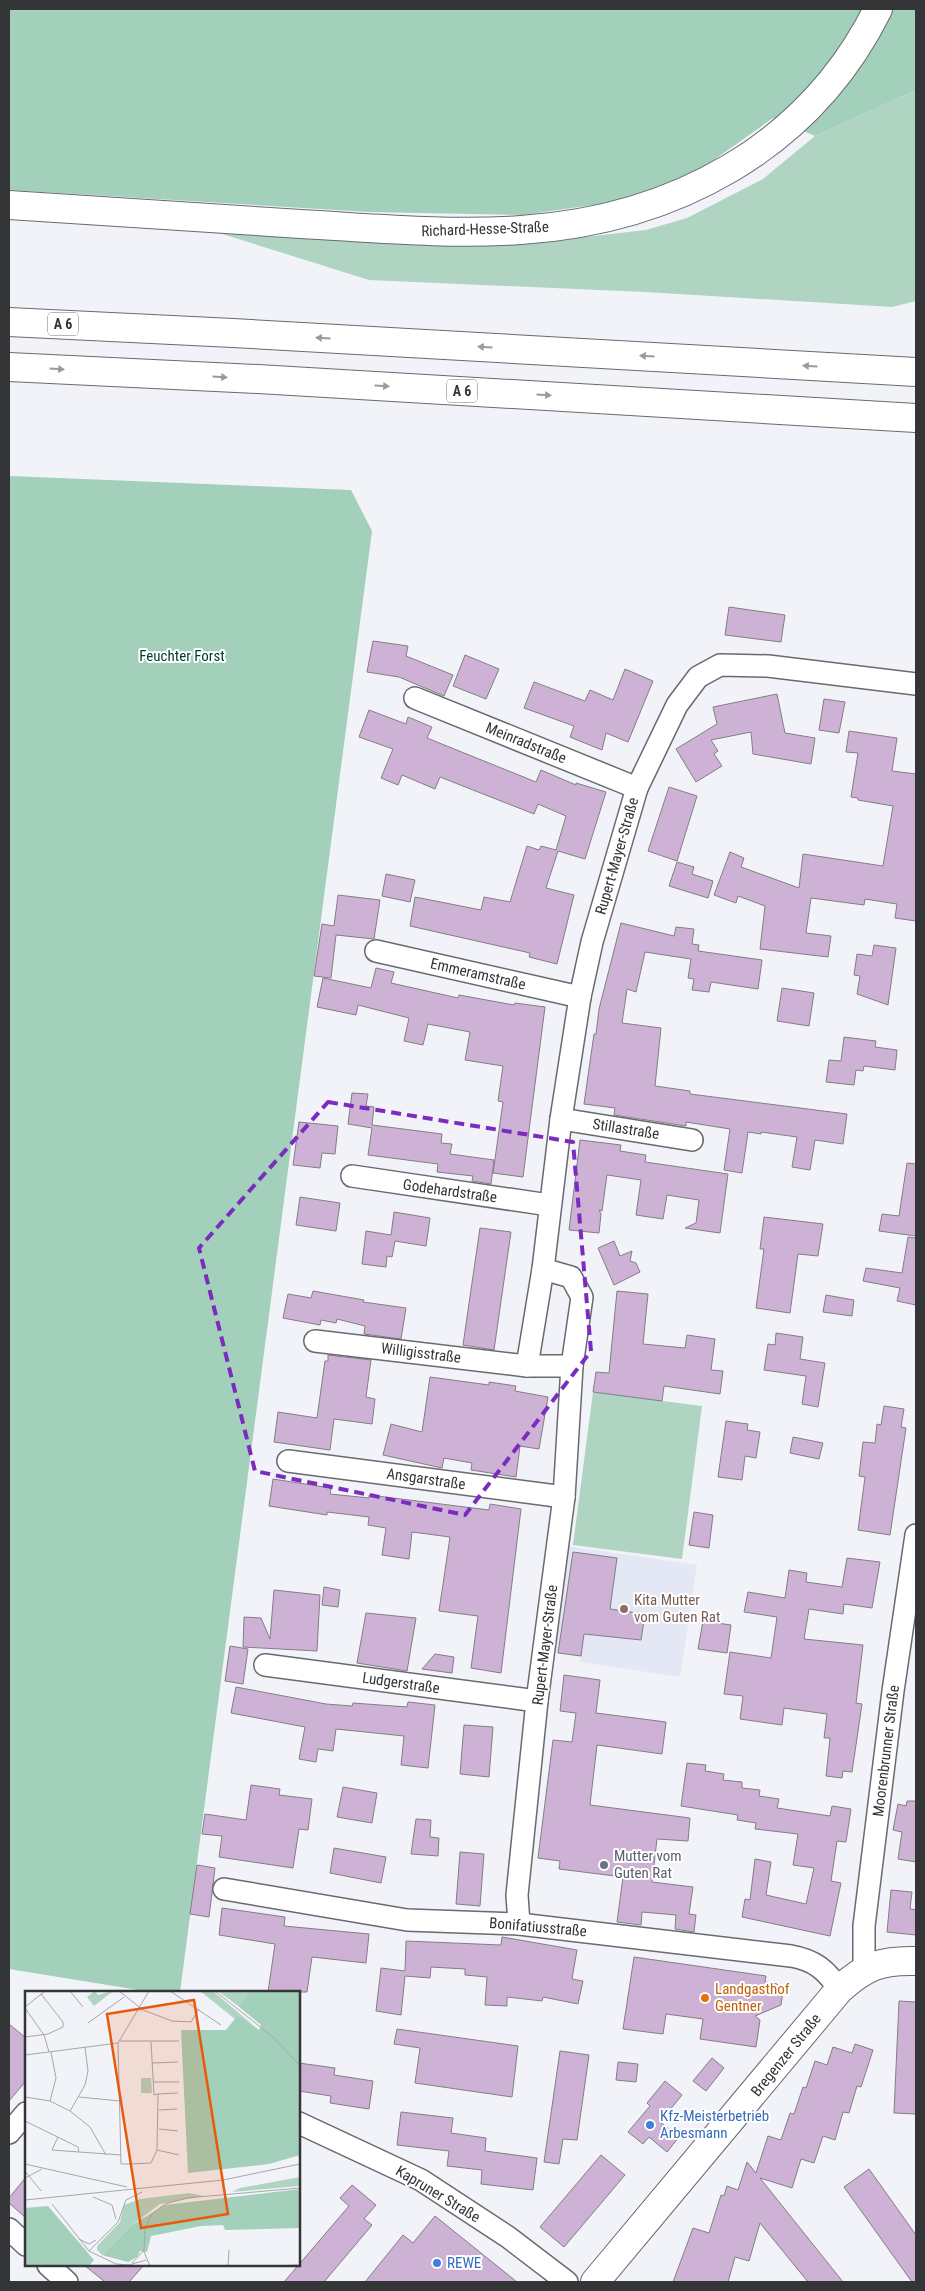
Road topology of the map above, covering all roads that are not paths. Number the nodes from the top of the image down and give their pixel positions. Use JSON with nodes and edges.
{"nodes":[{"id":1,"x":878,"y":9,"type":"edge"},
{"id":2,"x":9,"y":205,"type":"edge"},
{"id":3,"x":9,"y":322,"type":"edge"},
{"id":4,"x":916,"y":358,"type":"edge"},
{"id":5,"x":9,"y":367,"type":"edge"},
{"id":6,"x":858,"y":369,"type":"junction"},
{"id":7,"x":916,"y":372,"type":"edge"},
{"id":8,"x":916,"y":418,"type":"edge"},
{"id":9,"x":916,"y":684,"type":"edge"},
{"id":10,"x":415,"y":698,"type":"dead end"},
{"id":11,"x":637,"y":788,"type":"junction"},
{"id":12,"x":376,"y":951,"type":"dead end"},
{"id":13,"x":580,"y":998,"type":"junction"},
{"id":14,"x":561,"y":1119,"type":"junction"},
{"id":15,"x":692,"y":1140,"type":"dead end"},
{"id":16,"x":352,"y":1176,"type":"dead end"},
{"id":17,"x":549,"y":1205,"type":"junction"},
{"id":18,"x":543,"y":1269,"type":"junction"},
{"id":19,"x":315,"y":1341,"type":"dead end"},
{"id":20,"x":527,"y":1366,"type":"junction"},
{"id":21,"x":572,"y":1366,"type":"junction"},
{"id":22,"x":288,"y":1461,"type":"dead end"},
{"id":23,"x":564,"y":1498,"type":"junction"},
{"id":24,"x":916,"y":1535,"type":"edge"},
{"id":25,"x":265,"y":1665,"type":"dead end"},
{"id":26,"x":537,"y":1701,"type":"junction"},
{"id":27,"x":224,"y":1890,"type":"dead end"},
{"id":28,"x":518,"y":1924,"type":"junction"},
{"id":29,"x":916,"y":1961,"type":"edge"},
{"id":30,"x":864,"y":1969,"type":"junction"},
{"id":31,"x":839,"y":1990,"type":"junction"},
{"id":32,"x":25,"y":2114,"type":"edge"},
{"id":33,"x":300,"y":2123,"type":"edge"},
{"id":34,"x":9,"y":2133,"type":"edge"},
{"id":35,"x":9,"y":2229,"type":"edge"},
{"id":36,"x":25,"y":2244,"type":"edge"},
{"id":37,"x":49,"y":2266,"type":"edge"},
{"id":38,"x":67,"y":2282,"type":"edge"},
{"id":39,"x":567,"y":2282,"type":"edge"},
{"id":40,"x":595,"y":2282,"type":"edge"}],
"edges":[{"from":1,"to":2,"type":"main road","name":"Richard-Hesse-Straße"},
{"from":6,"to":3,"type":"main road","number":"A 6","one_way":true},
{"from":4,"to":6,"type":"main road"},
{"from":5,"to":8,"type":"main road","number":"A 6","one_way":true},
{"from":6,"to":7,"type":"main road","number":"A 6"},
{"from":9,"to":11,"type":"street","name":"Rupert-Mayer-Straße"},
{"from":10,"to":11,"type":"street","name":"Meinradstraße"},
{"from":11,"to":13,"type":"street","name":"Rupert-Mayer-Straße"},
{"from":12,"to":13,"type":"street","name":"Emmeramstraße"},
{"from":13,"to":14,"type":"street","name":"Rupert-Mayer-Straße"},
{"from":14,"to":15,"type":"street","name":"Stillastraße"},
{"from":14,"to":17,"type":"street","name":"Rupert-Mayer-Straße"},
{"from":16,"to":17,"type":"street","name":"Godehardstraße"},
{"from":17,"to":18,"type":"street","name":"Rupert-Mayer-Straße"},
{"from":18,"to":20,"type":"street","name":"Rupert-Mayer-Straße"},
{"from":18,"to":21,"type":"street","name":"Rupert-Mayer-Straße"},
{"from":19,"to":20,"type":"street","name":"Willigisstraße"},
{"from":20,"to":21,"type":"street"},
{"from":21,"to":23,"type":"street","name":"Rupert-Mayer-Straße"},
{"from":22,"to":23,"type":"street","name":"Ansgarstraße"},
{"from":23,"to":26,"type":"street","name":"Rupert-Mayer-Straße"},
{"from":24,"to":30,"type":"street","name":"Moorenbrunner Straße"},
{"from":25,"to":26,"type":"street","name":"Ludgerstraße"},
{"from":26,"to":28,"type":"street","name":"Rupert-Mayer-Straße"},
{"from":27,"to":28,"type":"street","name":"Bonifatiusstraße"},
{"from":28,"to":31,"type":"street","name":"Bonifatiusstraße"},
{"from":29,"to":30,"type":"main road"},
{"from":30,"to":31,"type":"main road","name":"Bregenzer Straße"},
{"from":31,"to":40,"type":"main road","name":"Bregenzer Straße"},
{"from":32,"to":34,"type":"street"},
{"from":33,"to":39,"type":"street","name":"Kapruner Straße"},
{"from":35,"to":36,"type":"street"},
{"from":37,"to":38,"type":"street"}]}
